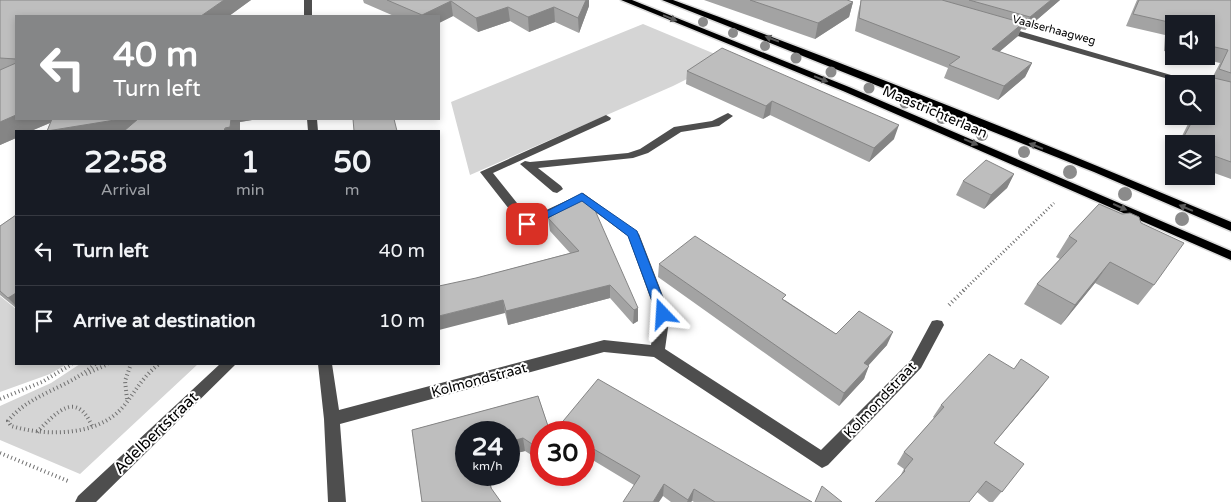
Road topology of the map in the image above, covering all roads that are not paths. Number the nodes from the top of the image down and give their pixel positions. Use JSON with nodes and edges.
{"nodes":[{"id":1,"x":308,"y":0,"type":"edge"},
{"id":2,"x":625,"y":0,"type":"edge"},
{"id":3,"x":666,"y":0,"type":"edge"},
{"id":4,"x":308,"y":15,"type":"edge"},
{"id":5,"x":996,"y":27,"type":"edge"},
{"id":6,"x":1165,"y":75,"type":"edge"},
{"id":7,"x":728,"y":116,"type":"dead end"},
{"id":8,"x":606,"y":118,"type":"dead end"},
{"id":9,"x":517,"y":158,"type":"junction"},
{"id":10,"x":528,"y":166,"type":"junction"},
{"id":11,"x":557,"y":188,"type":"dead end"},
{"id":12,"x":1231,"y":227,"type":"edge"},
{"id":13,"x":1231,"y":256,"type":"edge"},
{"id":14,"x":938,"y":325,"type":"road end"},
{"id":15,"x":657,"y":351,"type":"junction"},
{"id":16,"x":228,"y":365,"type":"edge"},
{"id":17,"x":325,"y":365,"type":"edge"},
{"id":18,"x":332,"y":420,"type":"junction"},
{"id":19,"x":89,"y":497,"type":"edge"},
{"id":20,"x":337,"y":502,"type":"edge"}],
"edges":[{"from":1,"to":4,"type":"street"},
{"from":2,"to":13,"type":"main road","name":"Maastrichterlaan","one_way":true},
{"from":12,"to":3,"type":"main road","name":"Maastrichterlaan","one_way":true},
{"from":5,"to":6,"type":"street","name":"Vaalserhaagweg"},
{"from":7,"to":10,"type":"street"},
{"from":8,"to":9,"type":"street"},
{"from":9,"to":10,"type":"street"},
{"from":9,"to":15,"type":"street"},
{"from":10,"to":11,"type":"street"},
{"from":14,"to":15,"type":"street","name":"Kolmondstraat"},
{"from":15,"to":18,"type":"street","name":"Kolmondstraat"},
{"from":16,"to":19,"type":"street","name":"Adelbertstraat"},
{"from":17,"to":18,"type":"street"},
{"from":18,"to":20,"type":"street"}]}
